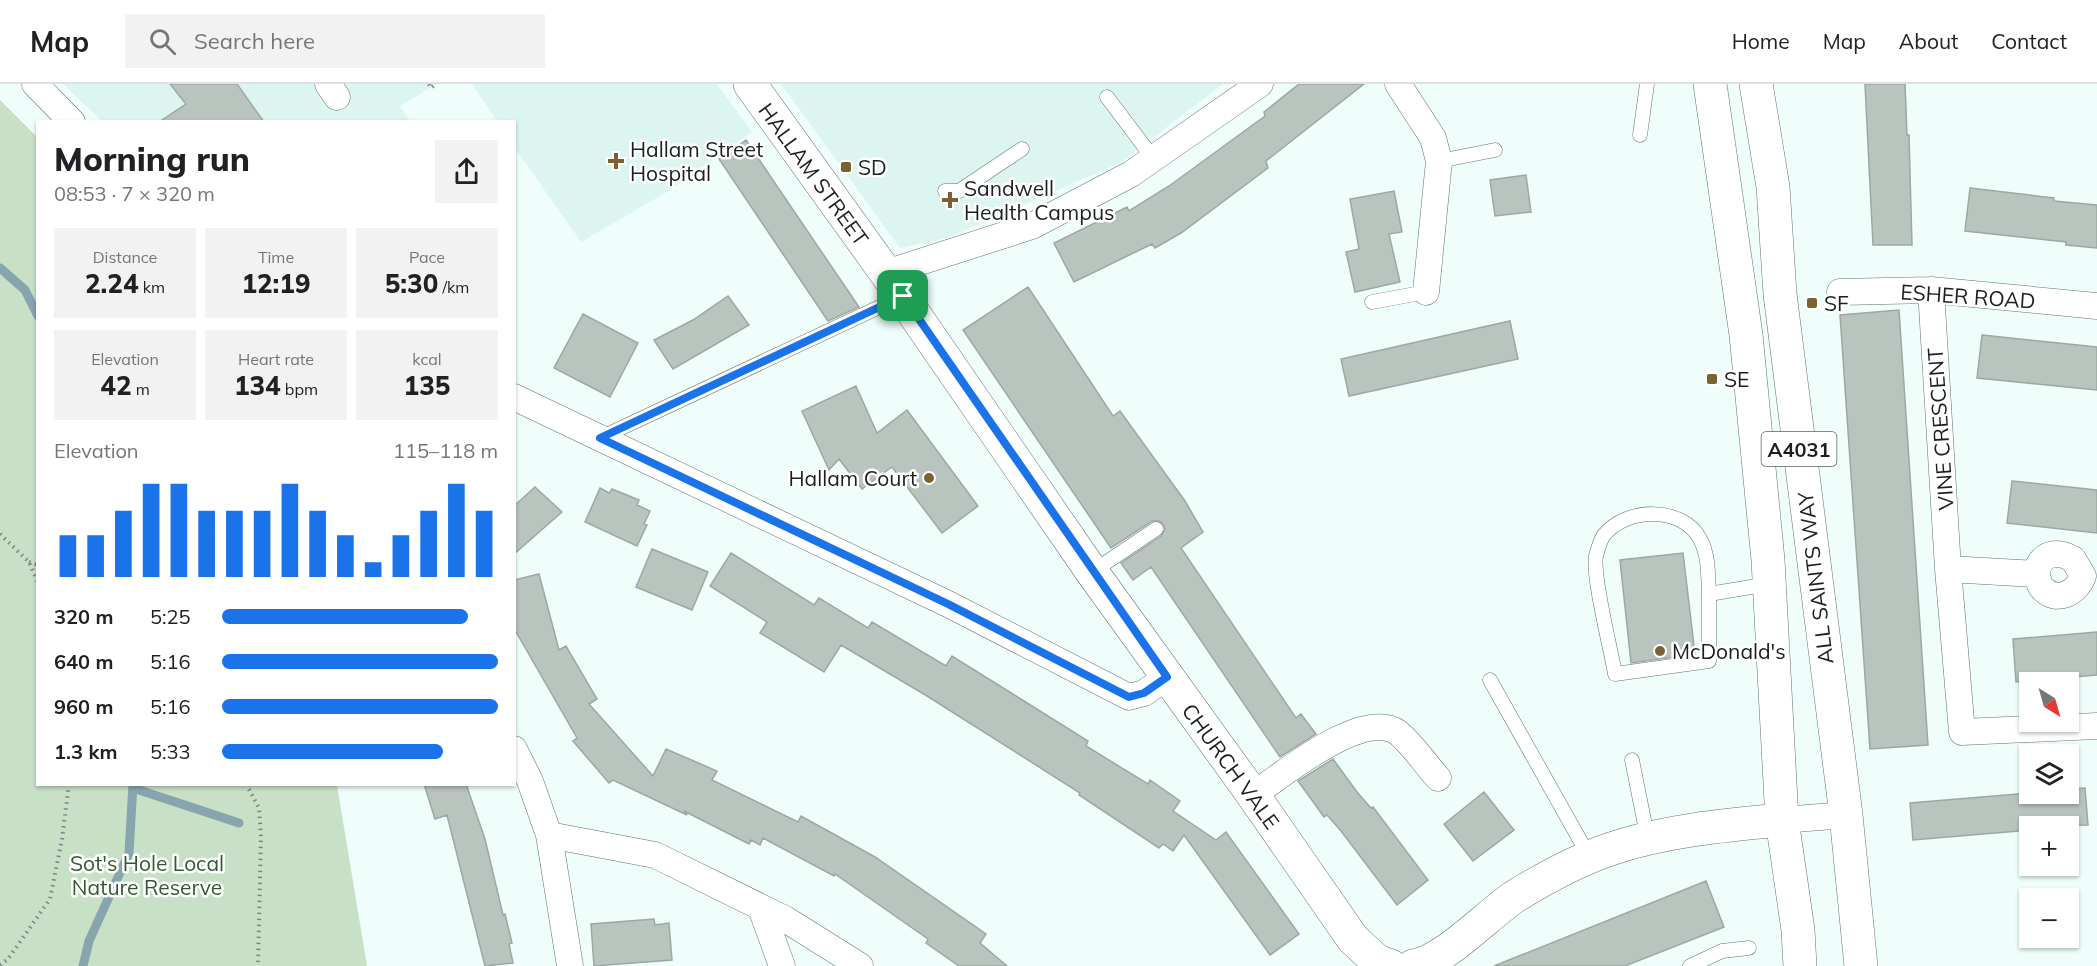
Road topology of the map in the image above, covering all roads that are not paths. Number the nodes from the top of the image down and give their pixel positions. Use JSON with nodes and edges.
{"nodes":[{"id":1,"x":35,"y":84,"type":"edge"},
{"id":2,"x":750,"y":84,"type":"edge"},
{"id":3,"x":1260,"y":84,"type":"edge"},
{"id":4,"x":1398,"y":84,"type":"edge"},
{"id":5,"x":1647,"y":84,"type":"edge"},
{"id":6,"x":1710,"y":84,"type":"edge"},
{"id":7,"x":1756,"y":84,"type":"edge"},
{"id":8,"x":1107,"y":97,"type":"dead end"},
{"id":9,"x":70,"y":120,"type":"edge"},
{"id":10,"x":1640,"y":135,"type":"dead end"},
{"id":11,"x":1022,"y":148,"type":"dead end"},
{"id":12,"x":1494,"y":150,"type":"dead end"},
{"id":13,"x":1153,"y":158,"type":"junction"},
{"id":14,"x":1439,"y":161,"type":"junction"},
{"id":15,"x":945,"y":191,"type":"dead end"},
{"id":16,"x":895,"y":284,"type":"junction"},
{"id":17,"x":1931,"y":290,"type":"junction"},
{"id":18,"x":1426,"y":292,"type":"joint"},
{"id":19,"x":1840,"y":292,"type":"dead end"},
{"id":20,"x":1372,"y":302,"type":"dead end"},
{"id":21,"x":2097,"y":306,"type":"edge"},
{"id":22,"x":516,"y":398,"type":"edge"},
{"id":23,"x":600,"y":438,"type":"junction"},
{"id":24,"x":1156,"y":529,"type":"dead end"},
{"id":25,"x":1948,"y":569,"type":"junction"},
{"id":26,"x":1092,"y":572,"type":"junction"},
{"id":27,"x":2036,"y":574,"type":"dead end"},
{"id":28,"x":1769,"y":584,"type":"junction"},
{"id":29,"x":1709,"y":594,"type":"junction"},
{"id":30,"x":1167,"y":677,"type":"junction"},
{"id":31,"x":1490,"y":680,"type":"dead end"},
{"id":32,"x":2097,"y":726,"type":"edge"},
{"id":33,"x":516,"y":753,"type":"edge"},
{"id":34,"x":1632,"y":760,"type":"dead end"},
{"id":35,"x":1438,"y":778,"type":"dead end"},
{"id":36,"x":1253,"y":795,"type":"junction"},
{"id":37,"x":1846,"y":815,"type":"junction"},
{"id":38,"x":1782,"y":820,"type":"junction"},
{"id":39,"x":549,"y":835,"type":"junction"},
{"id":40,"x":1648,"y":840,"type":"junction"},
{"id":41,"x":1590,"y":858,"type":"junction"},
{"id":42,"x":761,"y":908,"type":"junction"},
{"id":43,"x":1749,"y":948,"type":"dead end"},
{"id":44,"x":570,"y":966,"type":"edge"},
{"id":45,"x":782,"y":966,"type":"edge"},
{"id":46,"x":860,"y":966,"type":"edge"},
{"id":47,"x":1391,"y":966,"type":"edge"},
{"id":48,"x":1413,"y":966,"type":"edge"},
{"id":49,"x":1690,"y":966,"type":"edge"},
{"id":50,"x":1800,"y":966,"type":"edge"},
{"id":51,"x":1861,"y":966,"type":"edge"}],
"edges":[{"from":1,"to":9,"type":"street"},
{"from":2,"to":16,"type":"main road","name":"HALLAM STREET"},
{"from":3,"to":13,"type":"street"},
{"from":4,"to":14,"type":"street"},
{"from":5,"to":10,"type":"lane"},
{"from":6,"to":28,"type":"main road","name":"ALL SAINTS WAY","number":"A4031"},
{"from":7,"to":37,"type":"main road","name":"ALL SAINTS WAY","number":"A4031"},
{"from":8,"to":13,"type":"lane"},
{"from":11,"to":15,"type":"lane"},
{"from":12,"to":14,"type":"lane"},
{"from":13,"to":16,"type":"street"},
{"from":14,"to":18,"type":"street"},
{"from":16,"to":23,"type":"lane"},
{"from":16,"to":26,"type":"main road","name":"HALLAM STREET"},
{"from":17,"to":19,"type":"street","name":"ESHER ROAD"},
{"from":17,"to":21,"type":"street","name":"ESHER ROAD"},
{"from":17,"to":25,"type":"street","name":"VINE CRESCENT"},
{"from":18,"to":20,"type":"lane"},
{"from":22,"to":23,"type":"street"},
{"from":23,"to":30,"type":"street"},
{"from":24,"to":26,"type":"lane"},
{"from":25,"to":27,"type":"street"},
{"from":25,"to":32,"type":"street","name":"VINE CRESCENT"},
{"from":26,"to":30,"type":"main road","name":"HALLAM STREET"},
{"from":28,"to":29,"type":"lane"},
{"from":28,"to":38,"type":"main road","name":"ALL SAINTS WAY","number":"A4031"},
{"from":29,"to":29,"type":"lane"},
{"from":30,"to":36,"type":"main road","name":"CHURCH VALE"},
{"from":31,"to":41,"type":"lane"},
{"from":33,"to":39,"type":"street"},
{"from":34,"to":40,"type":"lane"},
{"from":35,"to":36,"type":"street"},
{"from":36,"to":47,"type":"main road","name":"CHURCH VALE"},
{"from":37,"to":38,"type":"street"},
{"from":37,"to":51,"type":"main road","name":"ALL SAINTS WAY","number":"A4031"},
{"from":38,"to":40,"type":"main road"},
{"from":38,"to":50,"type":"main road","name":"ALL SAINTS WAY","number":"A4031"},
{"from":39,"to":42,"type":"street"},
{"from":39,"to":44,"type":"street"},
{"from":40,"to":41,"type":"main road"},
{"from":41,"to":48,"type":"main road"},
{"from":42,"to":45,"type":"street"},
{"from":42,"to":46,"type":"street"},
{"from":43,"to":49,"type":"lane"}]}
